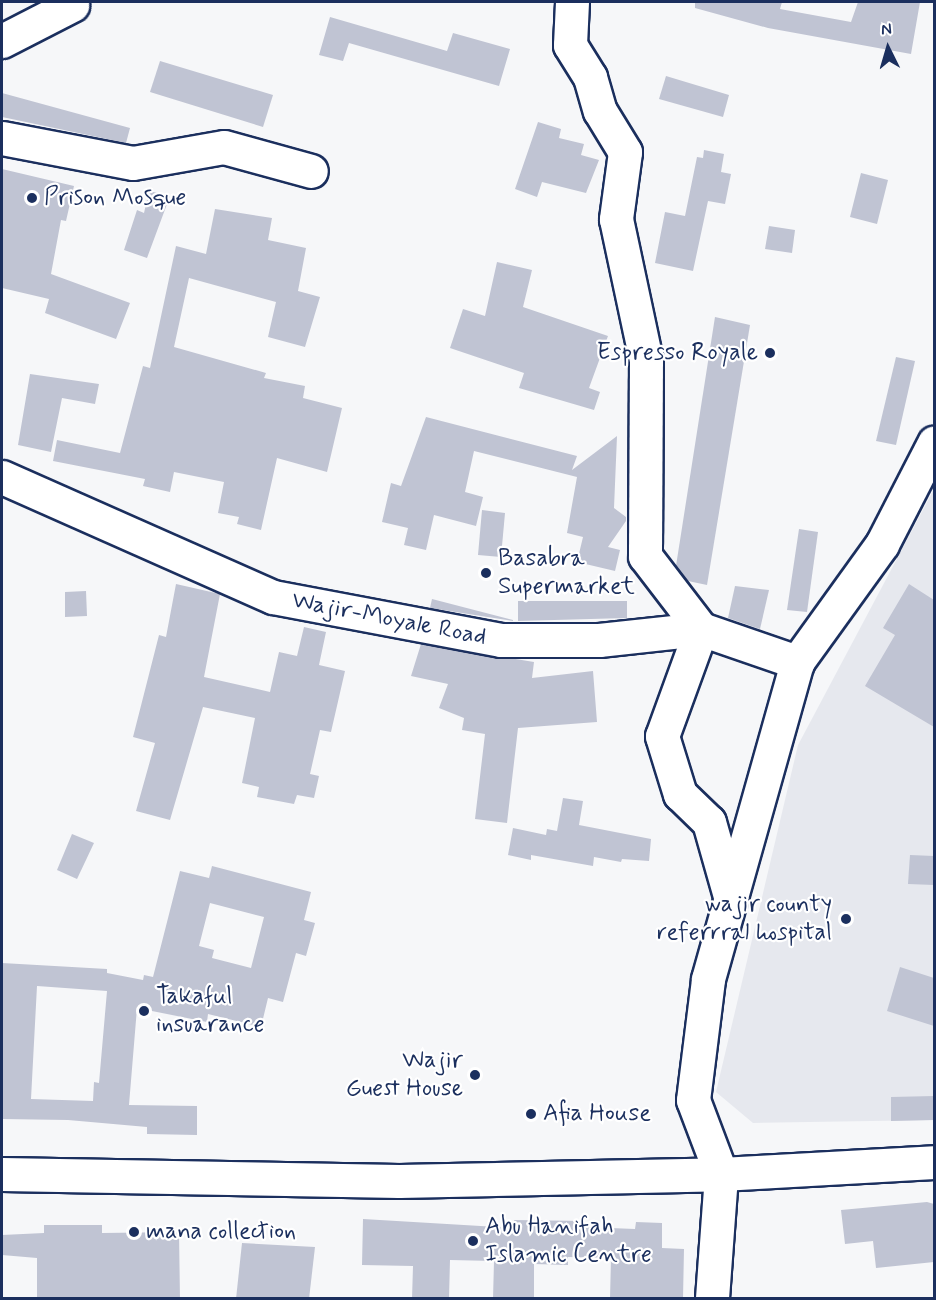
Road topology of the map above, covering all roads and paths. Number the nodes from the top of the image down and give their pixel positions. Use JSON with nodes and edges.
{"nodes":[{"id":1,"x":572,"y":2,"type":"edge"},
{"id":2,"x":72,"y":5,"type":"dead end"},
{"id":3,"x":38,"y":12,"type":"edge"},
{"id":4,"x":2,"y":40,"type":"edge"},
{"id":5,"x":2,"y":138,"type":"edge"},
{"id":6,"x":311,"y":171,"type":"dead end"},
{"id":7,"x":934,"y":443,"type":"edge"},
{"id":8,"x":2,"y":477,"type":"edge"},
{"id":9,"x":701,"y":629,"type":"junction"},
{"id":10,"x":797,"y":662,"type":"junction"},
{"id":11,"x":730,"y":896,"type":"junction"},
{"id":12,"x":934,"y":1162,"type":"edge"},
{"id":13,"x":2,"y":1174,"type":"edge"},
{"id":14,"x":721,"y":1174,"type":"junction"},
{"id":15,"x":712,"y":1299,"type":"edge"}],
"edges":[{"from":1,"to":9,"type":"street"},
{"from":2,"to":3,"type":"street"},
{"from":3,"to":4,"type":"street"},
{"from":5,"to":6,"type":"street"},
{"from":7,"to":10,"type":"street"},
{"from":8,"to":9,"type":"street","name":"Wajir-Moyale Road"},
{"from":9,"to":10,"type":"street","name":"Wajir-Moyale Road"},
{"from":9,"to":11,"type":"street"},
{"from":10,"to":11,"type":"street"},
{"from":11,"to":14,"type":"street"},
{"from":12,"to":14,"type":"street"},
{"from":13,"to":14,"type":"street"},
{"from":14,"to":15,"type":"street"}]}
